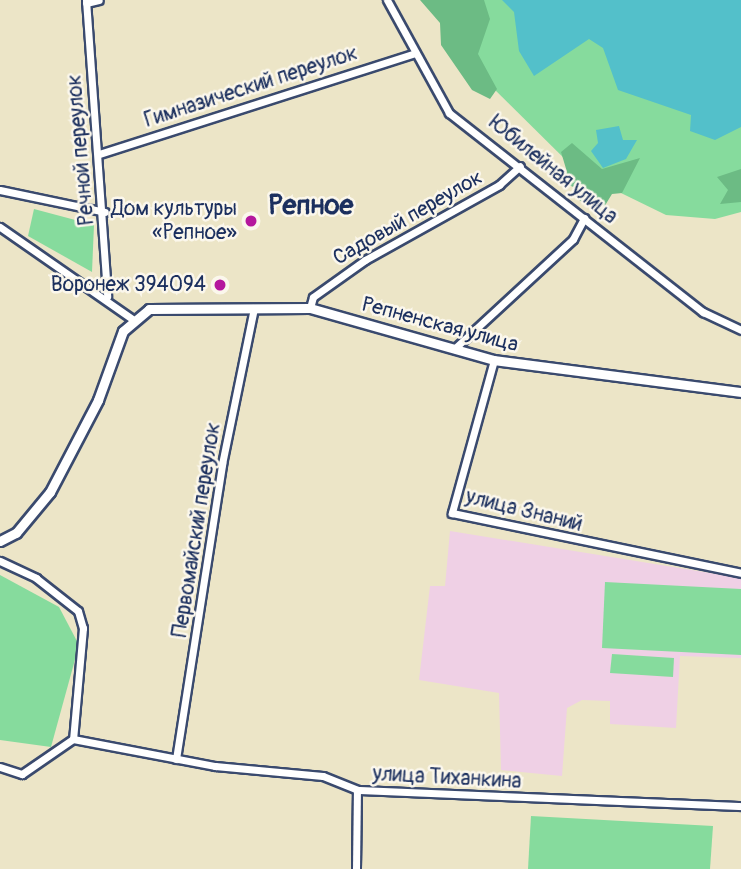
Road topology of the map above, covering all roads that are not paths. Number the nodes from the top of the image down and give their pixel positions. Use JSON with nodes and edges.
{"nodes":[{"id":1,"x":99,"y":0,"type":"edge"},
{"id":2,"x":387,"y":0,"type":"edge"},
{"id":3,"x":86,"y":2,"type":"edge"},
{"id":4,"x":415,"y":53,"type":"junction"},
{"id":5,"x":99,"y":154,"type":"junction"},
{"id":6,"x":520,"y":166,"type":"junction"},
{"id":7,"x":0,"y":190,"type":"edge"},
{"id":8,"x":105,"y":212,"type":"junction"},
{"id":9,"x":584,"y":218,"type":"junction"},
{"id":10,"x":0,"y":227,"type":"edge"},
{"id":11,"x":107,"y":296,"type":"junction"},
{"id":12,"x":254,"y":308,"type":"junction"},
{"id":13,"x":310,"y":308,"type":"junction"},
{"id":14,"x":131,"y":318,"type":"junction"},
{"id":15,"x":741,"y":330,"type":"edge"},
{"id":16,"x":454,"y":349,"type":"junction"},
{"id":17,"x":494,"y":360,"type":"junction"},
{"id":18,"x":741,"y":392,"type":"edge"},
{"id":19,"x":0,"y":541,"type":"edge"},
{"id":20,"x":0,"y":561,"type":"edge"},
{"id":21,"x":741,"y":573,"type":"edge"},
{"id":22,"x":73,"y":739,"type":"junction"},
{"id":23,"x":176,"y":759,"type":"junction"},
{"id":24,"x":0,"y":767,"type":"edge"},
{"id":25,"x":357,"y":790,"type":"junction"},
{"id":26,"x":741,"y":806,"type":"edge"},
{"id":27,"x":356,"y":869,"type":"edge"}],
"edges":[{"from":1,"to":3,"type":"street"},
{"from":2,"to":4,"type":"street","name":"Юбилейная улица"},
{"from":3,"to":5,"type":"street","name":"Речной переулок"},
{"from":4,"to":5,"type":"street","name":"Гимназический переулок"},
{"from":4,"to":6,"type":"street","name":"Юбилейная улица"},
{"from":5,"to":8,"type":"street","name":"Речной переулок"},
{"from":6,"to":9,"type":"street","name":"Юбилейная улица"},
{"from":6,"to":13,"type":"street","name":"Садовый переулок"},
{"from":7,"to":8,"type":"street"},
{"from":8,"to":11,"type":"street","name":"Речной переулок"},
{"from":9,"to":15,"type":"street","name":"Юбилейная улица"},
{"from":9,"to":16,"type":"street"},
{"from":10,"to":11,"type":"street"},
{"from":11,"to":14,"type":"street"},
{"from":12,"to":13,"type":"street","name":"Репненская улица"},
{"from":12,"to":14,"type":"street","name":"Репненская улица"},
{"from":12,"to":23,"type":"street","name":"Первомайский переулок"},
{"from":13,"to":16,"type":"street","name":"Репненская улица"},
{"from":14,"to":19,"type":"street"},
{"from":16,"to":17,"type":"street","name":"Репненская улица"},
{"from":17,"to":18,"type":"street","name":"Репненская улица"},
{"from":17,"to":21,"type":"street","name":"улица Знаний"},
{"from":20,"to":22,"type":"street"},
{"from":22,"to":23,"type":"street","name":"улица Тиханкина"},
{"from":22,"to":24,"type":"street"},
{"from":23,"to":25,"type":"street","name":"улица Тиханкина"},
{"from":25,"to":26,"type":"street","name":"улица Тиханкина"},
{"from":25,"to":27,"type":"street"}]}
